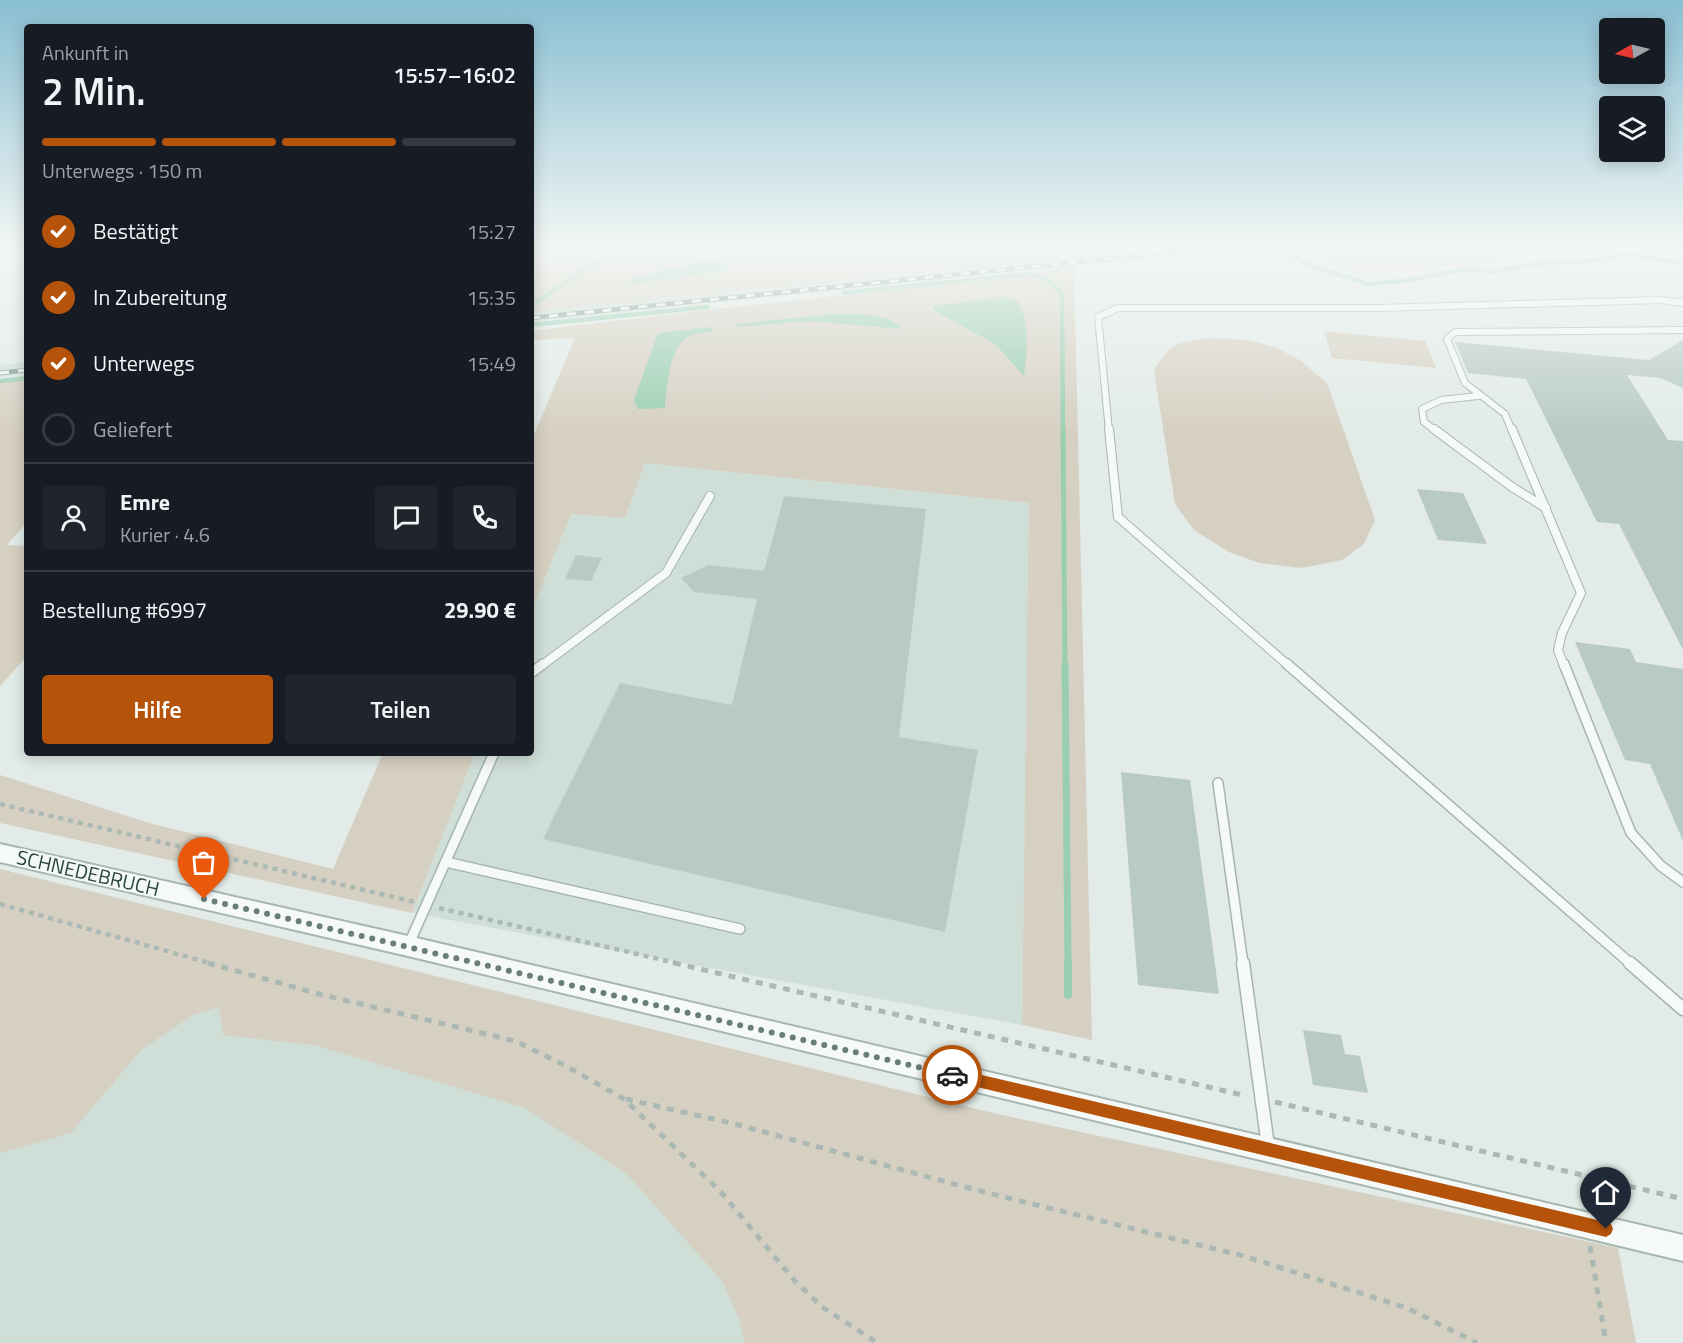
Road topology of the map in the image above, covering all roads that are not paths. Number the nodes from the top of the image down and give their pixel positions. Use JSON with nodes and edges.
{"nodes":[{"id":1,"x":1117,"y":309,"type":"edge"},
{"id":2,"x":1683,"y":330,"type":"edge"},
{"id":3,"x":1478,"y":396,"type":"junction"},
{"id":4,"x":710,"y":496,"type":"dead end"},
{"id":5,"x":1546,"y":509,"type":"junction"},
{"id":6,"x":534,"y":671,"type":"edge"},
{"id":7,"x":493,"y":756,"type":"edge"},
{"id":8,"x":1218,"y":783,"type":"dead end"},
{"id":9,"x":0,"y":853,"type":"edge"},
{"id":10,"x":446,"y":861,"type":"junction"},
{"id":11,"x":1683,"y":882,"type":"edge"},
{"id":12,"x":740,"y":928,"type":"dead end"},
{"id":13,"x":408,"y":946,"type":"junction"},
{"id":14,"x":1683,"y":1009,"type":"edge"},
{"id":15,"x":1268,"y":1149,"type":"junction"},
{"id":16,"x":1683,"y":1248,"type":"edge"}],
"edges":[{"from":1,"to":14,"type":"lane"},
{"from":2,"to":3,"type":"lane"},
{"from":3,"to":5,"type":"lane"},
{"from":3,"to":5,"type":"lane"},
{"from":4,"to":6,"type":"lane"},
{"from":5,"to":11,"type":"lane"},
{"from":7,"to":10,"type":"lane"},
{"from":8,"to":15,"type":"lane"},
{"from":9,"to":13,"type":"street","name":"SCHNEDEBRUCH"},
{"from":10,"to":12,"type":"lane"},
{"from":10,"to":13,"type":"lane"},
{"from":13,"to":15,"type":"street","name":"SCHNEDEBRUCH"},
{"from":15,"to":16,"type":"street","name":"SCHNEDEBRUCH"}]}
